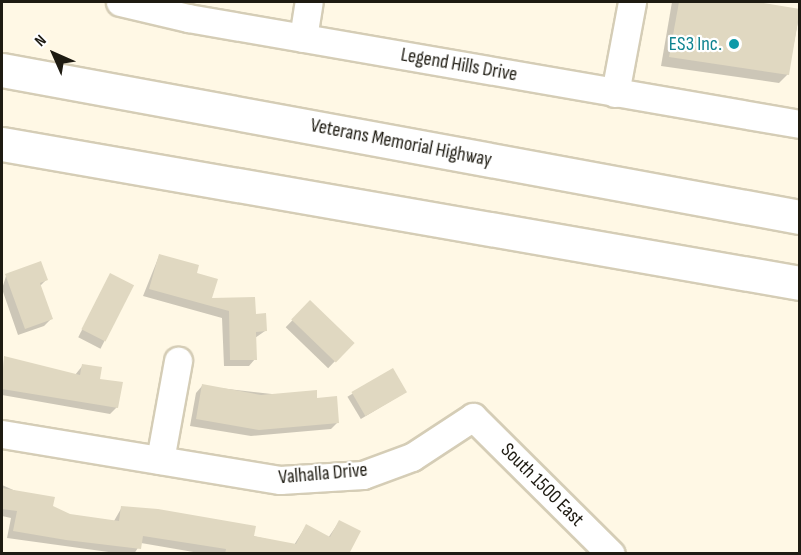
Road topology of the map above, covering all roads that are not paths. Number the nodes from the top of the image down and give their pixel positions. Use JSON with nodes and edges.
{"nodes":[{"id":1,"x":120,"y":2,"type":"edge"},
{"id":2,"x":309,"y":2,"type":"edge"},
{"id":3,"x":632,"y":2,"type":"edge"},
{"id":4,"x":162,"y":6,"type":"edge"},
{"id":5,"x":190,"y":10,"type":"edge"},
{"id":6,"x":303,"y":38,"type":"junction"},
{"id":7,"x":2,"y":70,"type":"edge"},
{"id":8,"x":615,"y":93,"type":"junction"},
{"id":9,"x":800,"y":124,"type":"edge"},
{"id":10,"x":2,"y":144,"type":"edge"},
{"id":11,"x":800,"y":202,"type":"edge"},
{"id":12,"x":750,"y":208,"type":"junction"},
{"id":13,"x":800,"y":217,"type":"edge"},
{"id":14,"x":800,"y":283,"type":"edge"},
{"id":15,"x":178,"y":361,"type":"dead end"},
{"id":16,"x":473,"y":417,"type":"joint"},
{"id":17,"x":2,"y":434,"type":"edge"},
{"id":18,"x":160,"y":460,"type":"junction"},
{"id":19,"x":610,"y":554,"type":"edge"}],
"edges":[{"from":1,"to":4,"type":"street","name":"Legend Hills Drive"},
{"from":2,"to":6,"type":"street"},
{"from":3,"to":8,"type":"street"},
{"from":4,"to":5,"type":"street","name":"Legend Hills Drive"},
{"from":5,"to":6,"type":"street","name":"Legend Hills Drive"},
{"from":6,"to":8,"type":"street","name":"Legend Hills Drive"},
{"from":7,"to":12,"type":"highway","name":"Veterans Memorial Highway"},
{"from":8,"to":9,"type":"street","name":"Legend Hills Drive"},
{"from":10,"to":14,"type":"highway"},
{"from":11,"to":12,"type":"highway"},
{"from":12,"to":13,"type":"highway","name":"Veterans Memorial Highway"},
{"from":15,"to":18,"type":"street"},
{"from":16,"to":18,"type":"street","name":"Valhalla Drive"},
{"from":16,"to":19,"type":"street","name":"South 1500 East"},
{"from":17,"to":18,"type":"street","name":"Valhalla Drive"}]}
